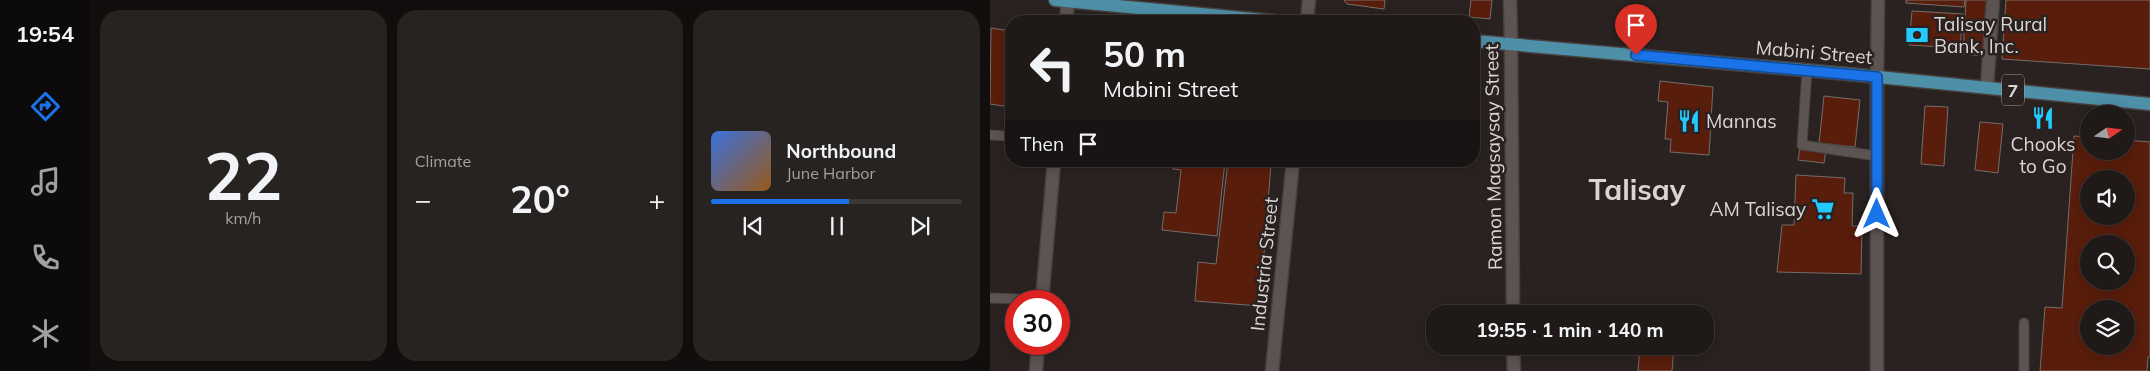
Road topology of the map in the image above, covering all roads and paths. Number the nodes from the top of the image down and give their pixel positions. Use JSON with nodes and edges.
{"nodes":[{"id":1,"x":1055,"y":0,"type":"edge"},
{"id":2,"x":1309,"y":0,"type":"edge"},
{"id":3,"x":1510,"y":0,"type":"edge"},
{"id":4,"x":1878,"y":0,"type":"edge"},
{"id":5,"x":1993,"y":0,"type":"edge"},
{"id":6,"x":1068,"y":1,"type":"edge"},
{"id":7,"x":1067,"y":15,"type":"edge"},
{"id":8,"x":1212,"y":15,"type":"edge"},
{"id":9,"x":1308,"y":15,"type":"edge"},
{"id":10,"x":1480,"y":41,"type":"edge"},
{"id":11,"x":1511,"y":44,"type":"junction"},
{"id":12,"x":1807,"y":70,"type":"junction"},
{"id":13,"x":1877,"y":77,"type":"junction"},
{"id":14,"x":1987,"y":88,"type":"junction"},
{"id":15,"x":2150,"y":104,"type":"edge"},
{"id":16,"x":990,"y":135,"type":"edge"},
{"id":17,"x":1005,"y":136,"type":"edge"},
{"id":18,"x":1877,"y":156,"type":"junction"},
{"id":19,"x":1053,"y":167,"type":"edge"},
{"id":20,"x":1292,"y":167,"type":"edge"},
{"id":21,"x":1043,"y":290,"type":"edge"},
{"id":22,"x":990,"y":298,"type":"edge"},
{"id":23,"x":1005,"y":299,"type":"edge"},
{"id":24,"x":1513,"y":305,"type":"edge"},
{"id":25,"x":2024,"y":323,"type":"dead end"},
{"id":26,"x":1037,"y":355,"type":"edge"},
{"id":27,"x":1513,"y":355,"type":"edge"},
{"id":28,"x":1036,"y":371,"type":"edge"},
{"id":29,"x":1272,"y":371,"type":"edge"},
{"id":30,"x":1514,"y":371,"type":"edge"},
{"id":31,"x":1877,"y":371,"type":"edge"},
{"id":32,"x":2024,"y":371,"type":"edge"}],
"edges":[{"from":1,"to":6,"type":"main road"},
{"from":2,"to":9,"type":"street"},
{"from":3,"to":11,"type":"street","name":"Ramon Magsaysay Street"},
{"from":4,"to":13,"type":"street"},
{"from":5,"to":14,"type":"street"},
{"from":6,"to":7,"type":"street"},
{"from":6,"to":8,"type":"main road"},
{"from":10,"to":11,"type":"main road","name":"Mabini Street","number":"7"},
{"from":11,"to":12,"type":"main road","name":"Mabini Street","number":"7"},
{"from":11,"to":24,"type":"street","name":"Ramon Magsaysay Street"},
{"from":12,"to":13,"type":"main road","name":"Mabini Street","number":"7"},
{"from":12,"to":18,"type":"lane"},
{"from":13,"to":14,"type":"main road","name":"Mabini Street","number":"7"},
{"from":13,"to":18,"type":"street"},
{"from":14,"to":15,"type":"main road","name":"Mabini Street","number":"7"},
{"from":16,"to":17,"type":"lane"},
{"from":18,"to":31,"type":"street"},
{"from":19,"to":21,"type":"street"},
{"from":20,"to":29,"type":"street","name":"Industria Street"},
{"from":22,"to":23,"type":"lane"},
{"from":25,"to":32,"type":"lane"},
{"from":26,"to":28,"type":"street"},
{"from":27,"to":30,"type":"street"}]}
